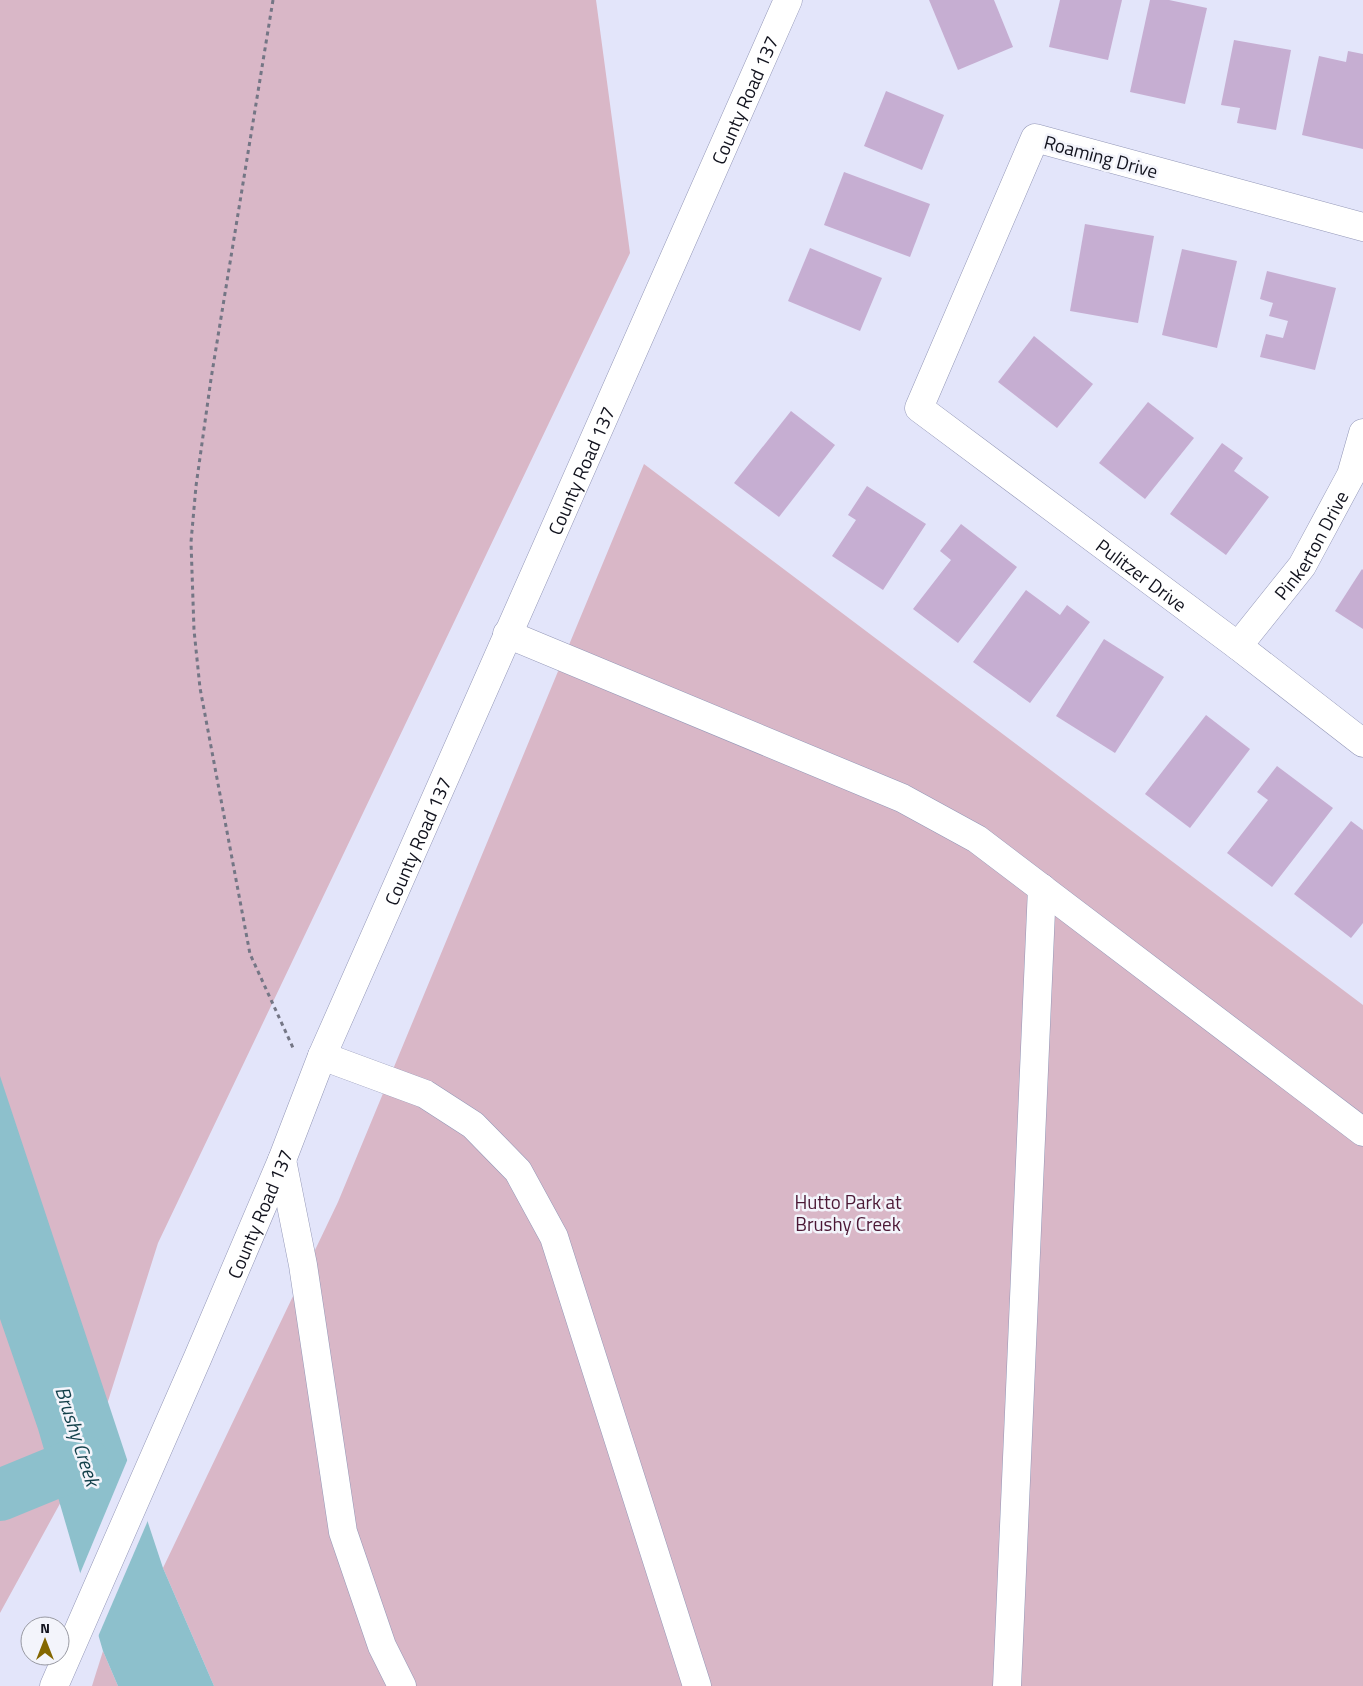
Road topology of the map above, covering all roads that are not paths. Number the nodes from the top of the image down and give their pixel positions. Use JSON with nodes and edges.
{"nodes":[{"id":1,"x":788,"y":0,"type":"edge"},
{"id":2,"x":1363,"y":227,"type":"edge"},
{"id":3,"x":919,"y":408,"type":"joint"},
{"id":4,"x":1363,"y":433,"type":"edge"},
{"id":5,"x":508,"y":634,"type":"junction"},
{"id":6,"x":1238,"y":646,"type":"junction"},
{"id":7,"x":1363,"y":743,"type":"edge"},
{"id":8,"x":1042,"y":888,"type":"junction"},
{"id":9,"x":322,"y":1056,"type":"junction"},
{"id":10,"x":1363,"y":1132,"type":"edge"},
{"id":11,"x":282,"y":1160,"type":"junction"},
{"id":12,"x":58,"y":1677,"type":"edge"},
{"id":13,"x":402,"y":1686,"type":"edge"},
{"id":14,"x":697,"y":1686,"type":"edge"},
{"id":15,"x":1007,"y":1686,"type":"edge"}],
"edges":[{"from":1,"to":5,"type":"street","name":"County Road 137"},
{"from":2,"to":3,"type":"street","name":"Roaming Drive"},
{"from":3,"to":6,"type":"street","name":"Pulitzer Drive"},
{"from":4,"to":6,"type":"street","name":"Pinkerton Drive"},
{"from":5,"to":8,"type":"street"},
{"from":5,"to":9,"type":"street","name":"County Road 137"},
{"from":6,"to":7,"type":"street","name":"Pulitzer Drive"},
{"from":8,"to":10,"type":"street"},
{"from":8,"to":15,"type":"street"},
{"from":9,"to":11,"type":"street","name":"County Road 137"},
{"from":9,"to":14,"type":"street"},
{"from":11,"to":12,"type":"street","name":"County Road 137"},
{"from":11,"to":13,"type":"street"}]}
